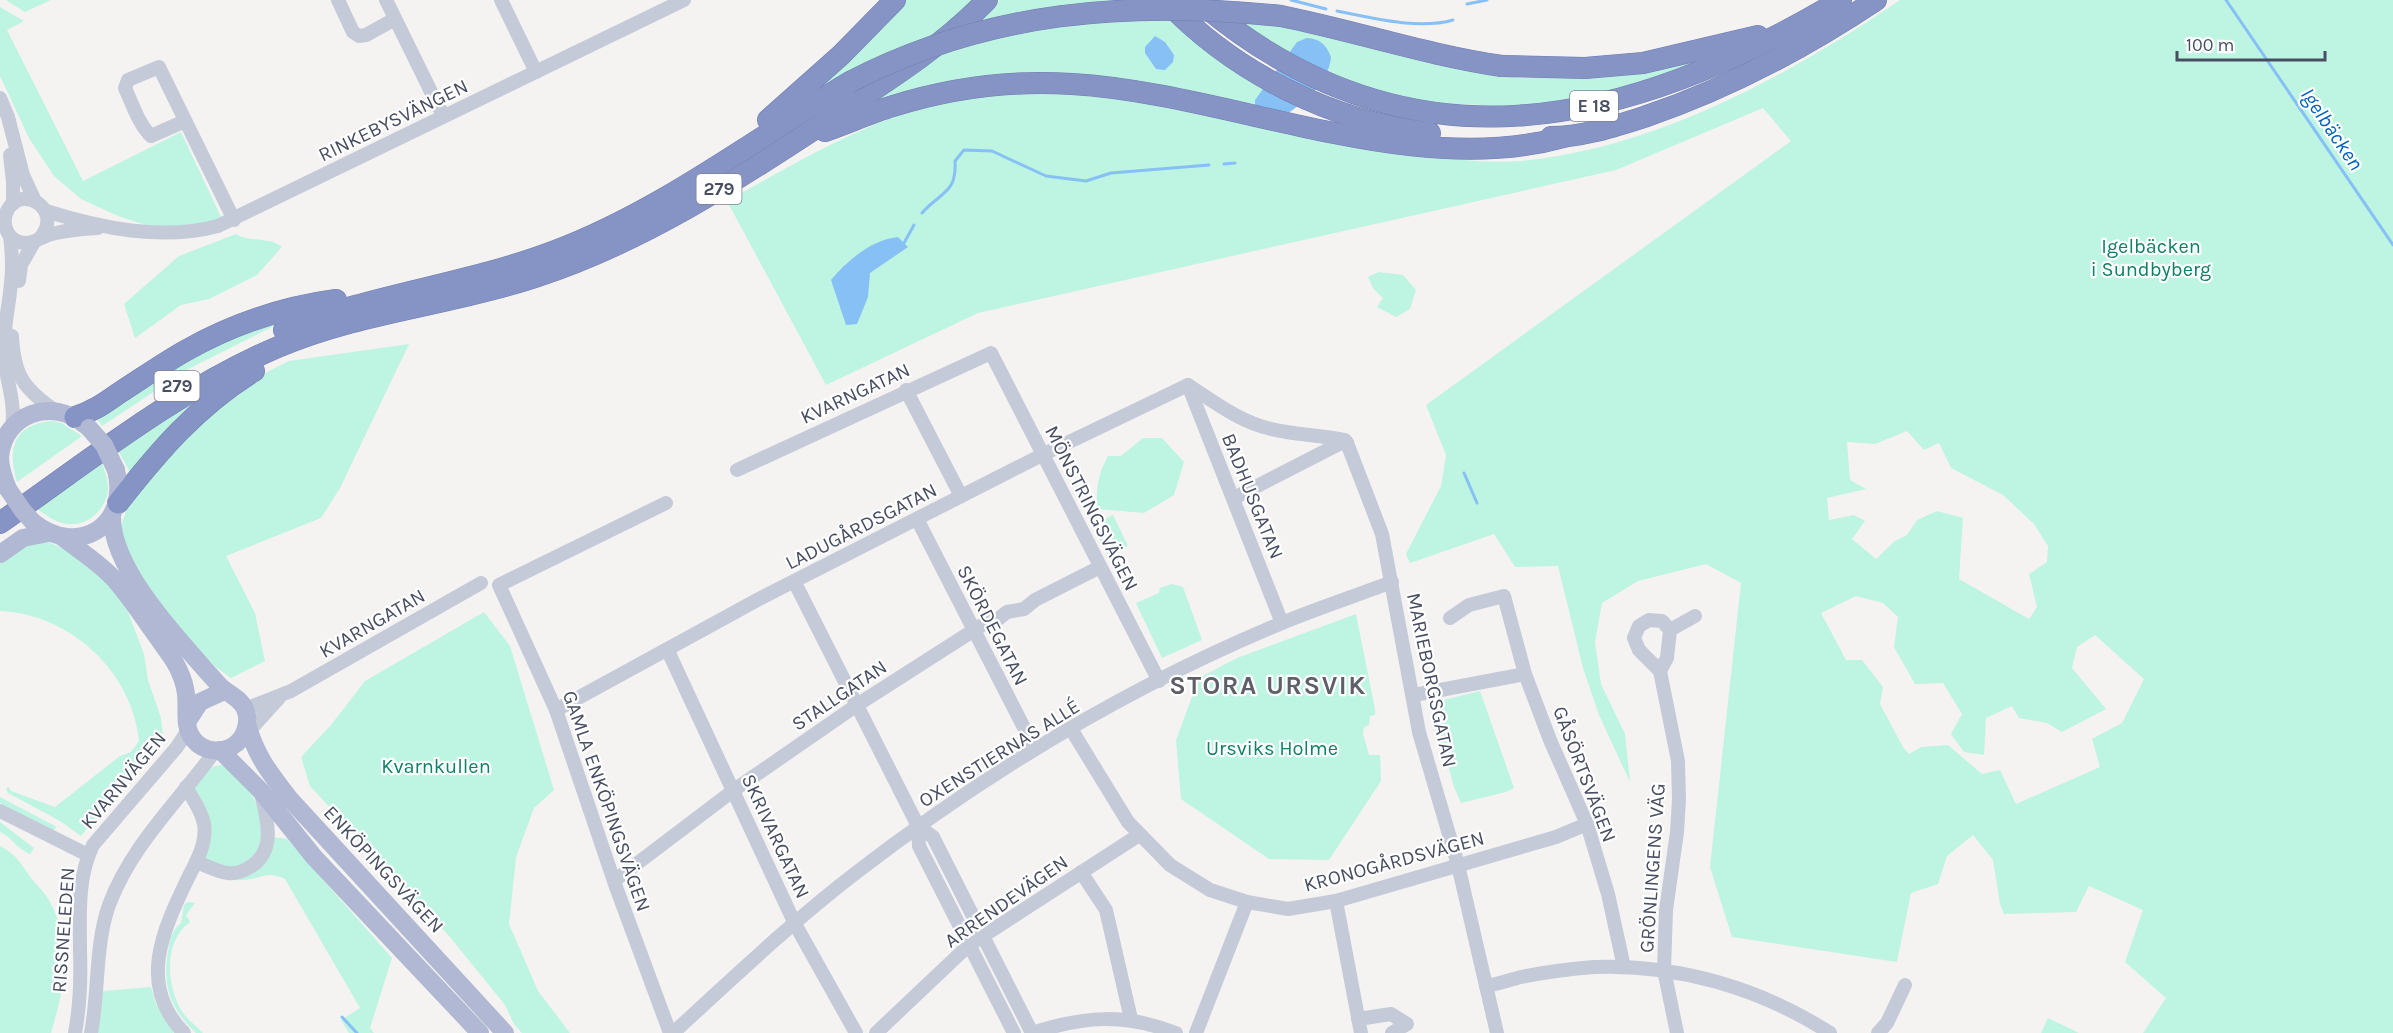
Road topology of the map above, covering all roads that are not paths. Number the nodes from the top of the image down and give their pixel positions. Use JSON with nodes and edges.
{"nodes":[{"id":1,"x":338,"y":0,"type":"edge"},
{"id":2,"x":386,"y":0,"type":"edge"},
{"id":3,"x":501,"y":0,"type":"edge"},
{"id":4,"x":684,"y":0,"type":"edge"},
{"id":5,"x":895,"y":0,"type":"edge"},
{"id":6,"x":987,"y":0,"type":"edge"},
{"id":7,"x":1165,"y":0,"type":"edge"},
{"id":8,"x":1197,"y":0,"type":"edge"},
{"id":9,"x":1841,"y":0,"type":"edge"},
{"id":10,"x":1876,"y":0,"type":"edge"},
{"id":11,"x":395,"y":19,"type":"junction"},
{"id":12,"x":1796,"y":27,"type":"junction"},
{"id":13,"x":944,"y":40,"type":"junction"},
{"id":14,"x":536,"y":72,"type":"junction"},
{"id":15,"x":0,"y":98,"type":"edge"},
{"id":16,"x":445,"y":116,"type":"junction"},
{"id":17,"x":0,"y":118,"type":"edge"},
{"id":18,"x":186,"y":121,"type":"junction"},
{"id":19,"x":1372,"y":130,"type":"junction"},
{"id":20,"x":792,"y":143,"type":"junction"},
{"id":21,"x":706,"y":173,"type":"junction"},
{"id":22,"x":35,"y":201,"type":"junction"},
{"id":23,"x":13,"y":204,"type":"junction"},
{"id":24,"x":46,"y":211,"type":"junction"},
{"id":25,"x":234,"y":220,"type":"junction"},
{"id":26,"x":110,"y":226,"type":"junction"},
{"id":27,"x":10,"y":236,"type":"junction"},
{"id":28,"x":37,"y":240,"type":"junction"},
{"id":29,"x":373,"y":300,"type":"junction"},
{"id":30,"x":319,"y":332,"type":"junction"},
{"id":31,"x":991,"y":353,"type":"joint"},
{"id":32,"x":1188,"y":385,"type":"junction"},
{"id":33,"x":906,"y":390,"type":"junction"},
{"id":34,"x":54,"y":410,"type":"junction"},
{"id":35,"x":82,"y":422,"type":"junction"},
{"id":36,"x":12,"y":427,"type":"junction"},
{"id":37,"x":1347,"y":443,"type":"junction"},
{"id":38,"x":1,"y":449,"type":"edge"},
{"id":39,"x":1042,"y":455,"type":"junction"},
{"id":40,"x":736,"y":470,"type":"dead end"},
{"id":41,"x":961,"y":496,"type":"junction"},
{"id":42,"x":4,"y":498,"type":"edge"},
{"id":43,"x":1234,"y":498,"type":"junction"},
{"id":44,"x":666,"y":503,"type":"dead end"},
{"id":45,"x":115,"y":509,"type":"junction"},
{"id":46,"x":917,"y":519,"type":"junction"},
{"id":47,"x":0,"y":524,"type":"edge"},
{"id":48,"x":55,"y":535,"type":"junction"},
{"id":49,"x":0,"y":554,"type":"edge"},
{"id":50,"x":1100,"y":567,"type":"junction"},
{"id":51,"x":1392,"y":582,"type":"junction"},
{"id":52,"x":481,"y":583,"type":"dead end"},
{"id":53,"x":795,"y":583,"type":"junction"},
{"id":54,"x":1695,"y":616,"type":"dead end"},
{"id":55,"x":1450,"y":618,"type":"dead end"},
{"id":56,"x":1282,"y":622,"type":"junction"},
{"id":57,"x":1670,"y":630,"type":"junction"},
{"id":58,"x":975,"y":631,"type":"junction"},
{"id":59,"x":668,"y":651,"type":"junction"},
{"id":60,"x":1660,"y":671,"type":"junction"},
{"id":61,"x":1525,"y":674,"type":"junction"},
{"id":62,"x":1159,"y":681,"type":"junction"},
{"id":63,"x":224,"y":691,"type":"junction"},
{"id":64,"x":282,"y":694,"type":"junction"},
{"id":65,"x":1414,"y":695,"type":"junction"},
{"id":66,"x":857,"y":705,"type":"junction"},
{"id":67,"x":556,"y":710,"type":"junction"},
{"id":68,"x":247,"y":721,"type":"junction"},
{"id":69,"x":188,"y":726,"type":"junction"},
{"id":70,"x":1071,"y":729,"type":"junction"},
{"id":71,"x":1035,"y":749,"type":"junction"},
{"id":72,"x":218,"y":751,"type":"junction"},
{"id":73,"x":186,"y":787,"type":"junction"},
{"id":74,"x":734,"y":790,"type":"junction"},
{"id":75,"x":261,"y":791,"type":"junction"},
{"id":76,"x":0,"y":811,"type":"edge"},
{"id":77,"x":1587,"y":824,"type":"junction"},
{"id":78,"x":918,"y":826,"type":"junction"},
{"id":79,"x":1139,"y":835,"type":"junction"},
{"id":80,"x":88,"y":855,"type":"junction"},
{"id":81,"x":945,"y":860,"type":"junction"},
{"id":82,"x":196,"y":862,"type":"junction"},
{"id":83,"x":1458,"y":864,"type":"junction"},
{"id":84,"x":930,"y":868,"type":"junction"},
{"id":85,"x":1081,"y":872,"type":"junction"},
{"id":86,"x":614,"y":881,"type":"junction"},
{"id":87,"x":1336,"y":901,"type":"junction"},
{"id":88,"x":1247,"y":903,"type":"junction"},
{"id":89,"x":795,"y":924,"type":"junction"},
{"id":90,"x":983,"y":936,"type":"junction"},
{"id":91,"x":969,"y":945,"type":"junction"},
{"id":92,"x":1624,"y":967,"type":"junction"},
{"id":93,"x":1664,"y":970,"type":"junction"},
{"id":94,"x":1486,"y":986,"type":"junction"},
{"id":95,"x":1905,"y":986,"type":"dead end"},
{"id":96,"x":1131,"y":1019,"type":"junction"},
{"id":97,"x":1358,"y":1019,"type":"junction"},
{"id":98,"x":75,"y":1033,"type":"edge"},
{"id":99,"x":91,"y":1033,"type":"edge"},
{"id":100,"x":184,"y":1033,"type":"edge"},
{"id":101,"x":480,"y":1033,"type":"edge"},
{"id":102,"x":505,"y":1033,"type":"edge"},
{"id":103,"x":672,"y":1033,"type":"edge"},
{"id":104,"x":856,"y":1033,"type":"edge"},
{"id":105,"x":876,"y":1033,"type":"edge"},
{"id":106,"x":1014,"y":1033,"type":"edge"},
{"id":107,"x":1032,"y":1033,"type":"edge"},
{"id":108,"x":1176,"y":1033,"type":"edge"},
{"id":109,"x":1196,"y":1033,"type":"edge"},
{"id":110,"x":1361,"y":1033,"type":"edge"},
{"id":111,"x":1392,"y":1033,"type":"edge"},
{"id":112,"x":1497,"y":1033,"type":"edge"},
{"id":113,"x":1677,"y":1033,"type":"edge"},
{"id":114,"x":1830,"y":1033,"type":"edge"},
{"id":115,"x":1878,"y":1033,"type":"edge"}],
"edges":[{"from":1,"to":11,"type":"street"},
{"from":2,"to":11,"type":"street"},
{"from":3,"to":14,"type":"street"},
{"from":4,"to":14,"type":"street","name":"RINKEBYSVÄNGEN"},
{"from":5,"to":21,"type":"highway"},
{"from":6,"to":13,"type":"highway"},
{"from":7,"to":19,"type":"highway","number":"E 18"},
{"from":8,"to":12,"type":"highway","number":"E 18"},
{"from":9,"to":12,"type":"highway","number":"E 18"},
{"from":10,"to":19,"type":"highway","number":"E 18"},
{"from":11,"to":16,"type":"street"},
{"from":12,"to":13,"type":"highway","bridge":true},
{"from":13,"to":20,"type":"highway"},
{"from":13,"to":21,"type":"highway","number":"279","bridge":true},
{"from":14,"to":16,"type":"street","name":"RINKEBYSVÄNGEN"},
{"from":15,"to":22,"type":"street","name":"RINKEBYSVÄNGEN"},
{"from":16,"to":25,"type":"street","name":"RINKEBYSVÄNGEN"},
{"from":17,"to":23,"type":"street"},
{"from":18,"to":18,"type":"street"},
{"from":18,"to":25,"type":"street"},
{"from":19,"to":20,"type":"highway"},
{"from":20,"to":30,"type":"highway","number":"279"},
{"from":21,"to":29,"type":"highway","number":"279"},
{"from":22,"to":23,"type":"street"},
{"from":22,"to":24,"type":"street","name":"RINKEBYSVÄNGEN"},
{"from":23,"to":27,"type":"street"},
{"from":24,"to":26,"type":"street","name":"RINKEBYSVÄNGEN"},
{"from":24,"to":28,"type":"street"},
{"from":25,"to":26,"type":"street","name":"RINKEBYSVÄNGEN"},
{"from":26,"to":28,"type":"street","name":"RINKEBYSVÄNGEN"},
{"from":27,"to":28,"type":"street","name":"RINKEBYSVÄNGEN"},
{"from":27,"to":36,"type":"street"},
{"from":28,"to":34,"type":"street"},
{"from":29,"to":35,"type":"highway"},
{"from":29,"to":42,"type":"highway","number":"279"},
{"from":30,"to":45,"type":"highway"},
{"from":30,"to":47,"type":"highway","number":"279"},
{"from":31,"to":33,"type":"street","name":"KVARNGATAN"},
{"from":31,"to":39,"type":"street","name":"MÖNSTRINGSVÄGEN"},
{"from":32,"to":37,"type":"street"},
{"from":32,"to":39,"type":"street","name":"LADUGÅRDSGATAN"},
{"from":32,"to":43,"type":"street","name":"BADHUSGATAN"},
{"from":33,"to":40,"type":"street","name":"KVARNGATAN"},
{"from":33,"to":41,"type":"street"},
{"from":34,"to":35,"type":"main road"},
{"from":34,"to":36,"type":"main road"},
{"from":35,"to":45,"type":"main road","bridge":true},
{"from":36,"to":38,"type":"main road"},
{"from":37,"to":43,"type":"street"},
{"from":37,"to":51,"type":"street","name":"MARIEBORGSGATAN"},
{"from":38,"to":42,"type":"main road"},
{"from":39,"to":41,"type":"street","name":"LADUGÅRDSGATAN"},
{"from":39,"to":50,"type":"street","name":"MÖNSTRINGSVÄGEN"},
{"from":41,"to":46,"type":"street","name":"LADUGÅRDSGATAN"},
{"from":42,"to":48,"type":"main road","bridge":true},
{"from":43,"to":56,"type":"street","name":"BADHUSGATAN"},
{"from":44,"to":67,"type":"street","name":"GAMLA ENKÖPINGSVÄGEN"},
{"from":45,"to":48,"type":"main road"},
{"from":45,"to":63,"type":"main road"},
{"from":46,"to":53,"type":"street","name":"LADUGÅRDSGATAN"},
{"from":46,"to":58,"type":"street","name":"SKÖRDEGATAN"},
{"from":48,"to":49,"type":"main road"},
{"from":48,"to":69,"type":"main road"},
{"from":50,"to":58,"type":"street","name":"STALLGATAN"},
{"from":50,"to":62,"type":"street","name":"MÖNSTRINGSVÄGEN"},
{"from":51,"to":56,"type":"street","name":"OXENSTIERNAS ALLÉ"},
{"from":51,"to":65,"type":"street","name":"MARIEBORGSGATAN"},
{"from":52,"to":64,"type":"street","name":"KVARNGATAN"},
{"from":53,"to":59,"type":"street","name":"LADUGÅRDSGATAN"},
{"from":53,"to":66,"type":"street"},
{"from":54,"to":57,"type":"street"},
{"from":55,"to":61,"type":"street","name":"GÅSÖRTSVÄGEN"},
{"from":56,"to":62,"type":"street","name":"OXENSTIERNAS ALLÉ"},
{"from":57,"to":60,"type":"street"},
{"from":57,"to":60,"type":"street"},
{"from":58,"to":66,"type":"street","name":"STALLGATAN"},
{"from":58,"to":71,"type":"street","name":"SKÖRDEGATAN"},
{"from":59,"to":67,"type":"street","name":"LADUGÅRDSGATAN"},
{"from":59,"to":74,"type":"street","name":"SKRIVARGATAN"},
{"from":60,"to":93,"type":"street","name":"GRÖNLINGENS VÄG"},
{"from":61,"to":65,"type":"street"},
{"from":61,"to":77,"type":"street","name":"GÅSÖRTSVÄGEN"},
{"from":62,"to":70,"type":"street","name":"OXENSTIERNAS ALLÉ"},
{"from":63,"to":68,"type":"main road"},
{"from":63,"to":69,"type":"main road"},
{"from":64,"to":68,"type":"street"},
{"from":64,"to":68,"type":"street"},
{"from":65,"to":83,"type":"street","name":"MARIEBORGSGATAN"},
{"from":66,"to":74,"type":"street","name":"STALLGATAN"},
{"from":66,"to":78,"type":"street"},
{"from":67,"to":86,"type":"street","name":"GAMLA ENKÖPINGSVÄGEN"},
{"from":68,"to":72,"type":"main road"},
{"from":68,"to":102,"type":"main road","name":"ENKÖPINGSVÄGEN"},
{"from":69,"to":72,"type":"main road"},
{"from":69,"to":80,"type":"street","name":"KVARNVÄGEN"},
{"from":70,"to":71,"type":"street","name":"OXENSTIERNAS ALLÉ"},
{"from":70,"to":79,"type":"street","name":"KRONOGÅRDSVÄGEN"},
{"from":71,"to":78,"type":"street","name":"OXENSTIERNAS ALLÉ"},
{"from":72,"to":73,"type":"street"},
{"from":72,"to":75,"type":"main road","name":"ENKÖPINGSVÄGEN"},
{"from":73,"to":82,"type":"street"},
{"from":73,"to":99,"type":"street","name":"RISSNELEDEN"},
{"from":74,"to":86,"type":"street","name":"STALLGATAN"},
{"from":74,"to":89,"type":"street","name":"SKRIVARGATAN"},
{"from":75,"to":82,"type":"street"},
{"from":75,"to":101,"type":"main road","name":"ENKÖPINGSVÄGEN"},
{"from":76,"to":80,"type":"street","name":"RISSNELEDEN"},
{"from":77,"to":83,"type":"street","name":"KRONOGÅRDSVÄGEN"},
{"from":77,"to":92,"type":"street","name":"GÅSÖRTSVÄGEN"},
{"from":78,"to":81,"type":"street"},
{"from":78,"to":84,"type":"street"},
{"from":78,"to":89,"type":"street","name":"OXENSTIERNAS ALLÉ"},
{"from":79,"to":85,"type":"street","name":"ARRENDEVÄGEN"},
{"from":79,"to":88,"type":"street","name":"KRONOGÅRDSVÄGEN"},
{"from":80,"to":98,"type":"street","name":"RISSNELEDEN"},
{"from":81,"to":84,"type":"street"},
{"from":81,"to":90,"type":"street"},
{"from":82,"to":100,"type":"street"},
{"from":83,"to":87,"type":"street","name":"KRONOGÅRDSVÄGEN"},
{"from":83,"to":94,"type":"street","name":"MARIEBORGSGATAN"},
{"from":84,"to":91,"type":"street"},
{"from":85,"to":90,"type":"street","name":"ARRENDEVÄGEN"},
{"from":85,"to":96,"type":"street"},
{"from":86,"to":103,"type":"street","name":"GAMLA ENKÖPINGSVÄGEN"},
{"from":87,"to":88,"type":"street","name":"KRONOGÅRDSVÄGEN"},
{"from":87,"to":97,"type":"street"},
{"from":88,"to":109,"type":"street"},
{"from":89,"to":103,"type":"street","name":"OXENSTIERNAS ALLÉ"},
{"from":89,"to":104,"type":"street","name":"SKRIVARGATAN"},
{"from":90,"to":91,"type":"street","name":"ARRENDEVÄGEN"},
{"from":90,"to":107,"type":"street"},
{"from":91,"to":105,"type":"street","name":"ARRENDEVÄGEN"},
{"from":91,"to":106,"type":"street"},
{"from":92,"to":93,"type":"street"},
{"from":92,"to":94,"type":"street"},
{"from":93,"to":113,"type":"street","name":"GRÖNLINGENS VÄG"},
{"from":93,"to":114,"type":"street"},
{"from":94,"to":112,"type":"street","name":"MARIEBORGSGATAN"},
{"from":95,"to":115,"type":"street"},
{"from":96,"to":107,"type":"street"},
{"from":96,"to":108,"type":"street"},
{"from":97,"to":110,"type":"street"},
{"from":97,"to":111,"type":"street"}]}
